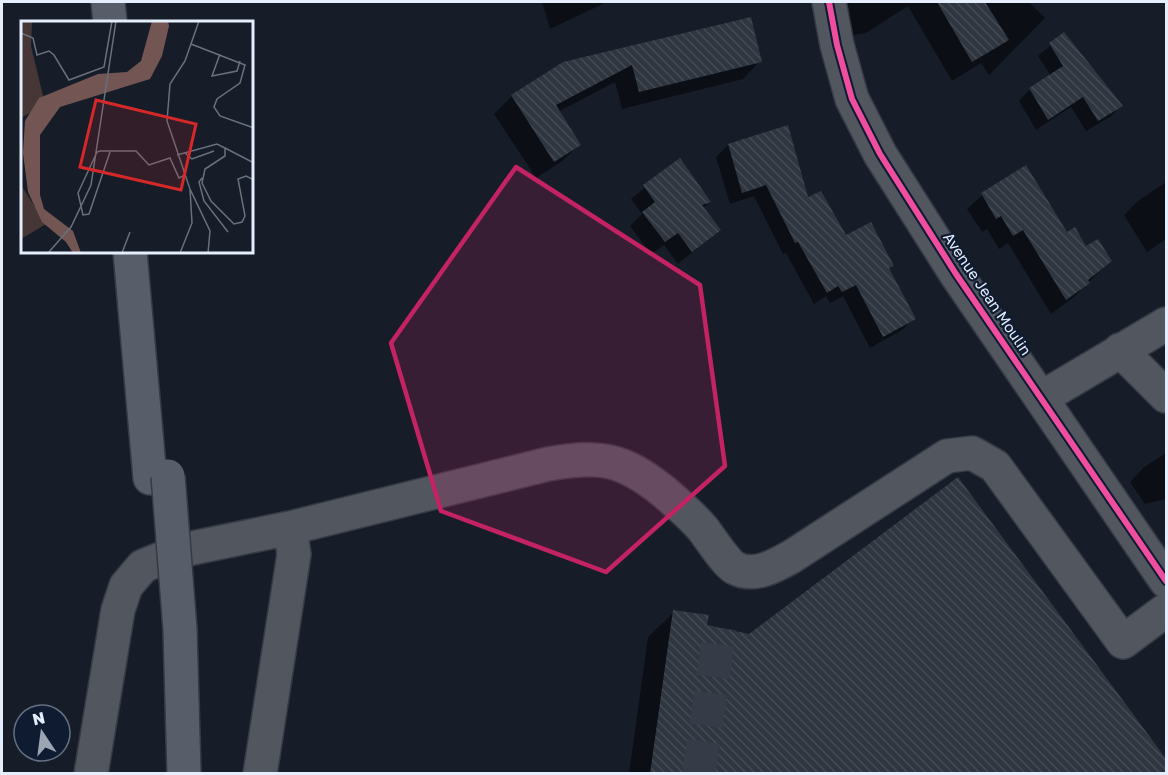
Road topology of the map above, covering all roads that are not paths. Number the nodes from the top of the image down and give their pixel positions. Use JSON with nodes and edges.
{"nodes":[{"id":1,"x":108,"y":2,"type":"edge"},
{"id":2,"x":128,"y":2,"type":"edge"},
{"id":3,"x":829,"y":2,"type":"edge"},
{"id":4,"x":110,"y":21,"type":"edge"},
{"id":5,"x":130,"y":21,"type":"edge"},
{"id":6,"x":130,"y":254,"type":"edge"},
{"id":7,"x":149,"y":254,"type":"edge"},
{"id":8,"x":1167,"y":324,"type":"edge"},
{"id":9,"x":1120,"y":350,"type":"junction"},
{"id":10,"x":1167,"y":396,"type":"edge"},
{"id":11,"x":1043,"y":397,"type":"junction"},
{"id":12,"x":159,"y":477,"type":"junction"},
{"id":13,"x":290,"y":528,"type":"junction"},
{"id":14,"x":1167,"y":581,"type":"edge"},
{"id":15,"x":1167,"y":610,"type":"edge"},
{"id":16,"x":91,"y":774,"type":"edge"},
{"id":17,"x":165,"y":774,"type":"edge"},
{"id":18,"x":184,"y":774,"type":"edge"},
{"id":19,"x":260,"y":774,"type":"edge"}],
"edges":[{"from":1,"to":4,"type":"main road"},
{"from":2,"to":5,"type":"main road"},
{"from":3,"to":11,"type":"street","name":"Avenue Jean Moulin"},
{"from":6,"to":12,"type":"main road"},
{"from":7,"to":12,"type":"main road"},
{"from":8,"to":9,"type":"street"},
{"from":9,"to":10,"type":"street"},
{"from":9,"to":11,"type":"street"},
{"from":11,"to":14,"type":"street","name":"Avenue Jean Moulin"},
{"from":12,"to":17,"type":"main road"},
{"from":12,"to":18,"type":"main road","bridge":true},
{"from":13,"to":15,"type":"street"},
{"from":13,"to":16,"type":"street"},
{"from":13,"to":19,"type":"street"}]}
